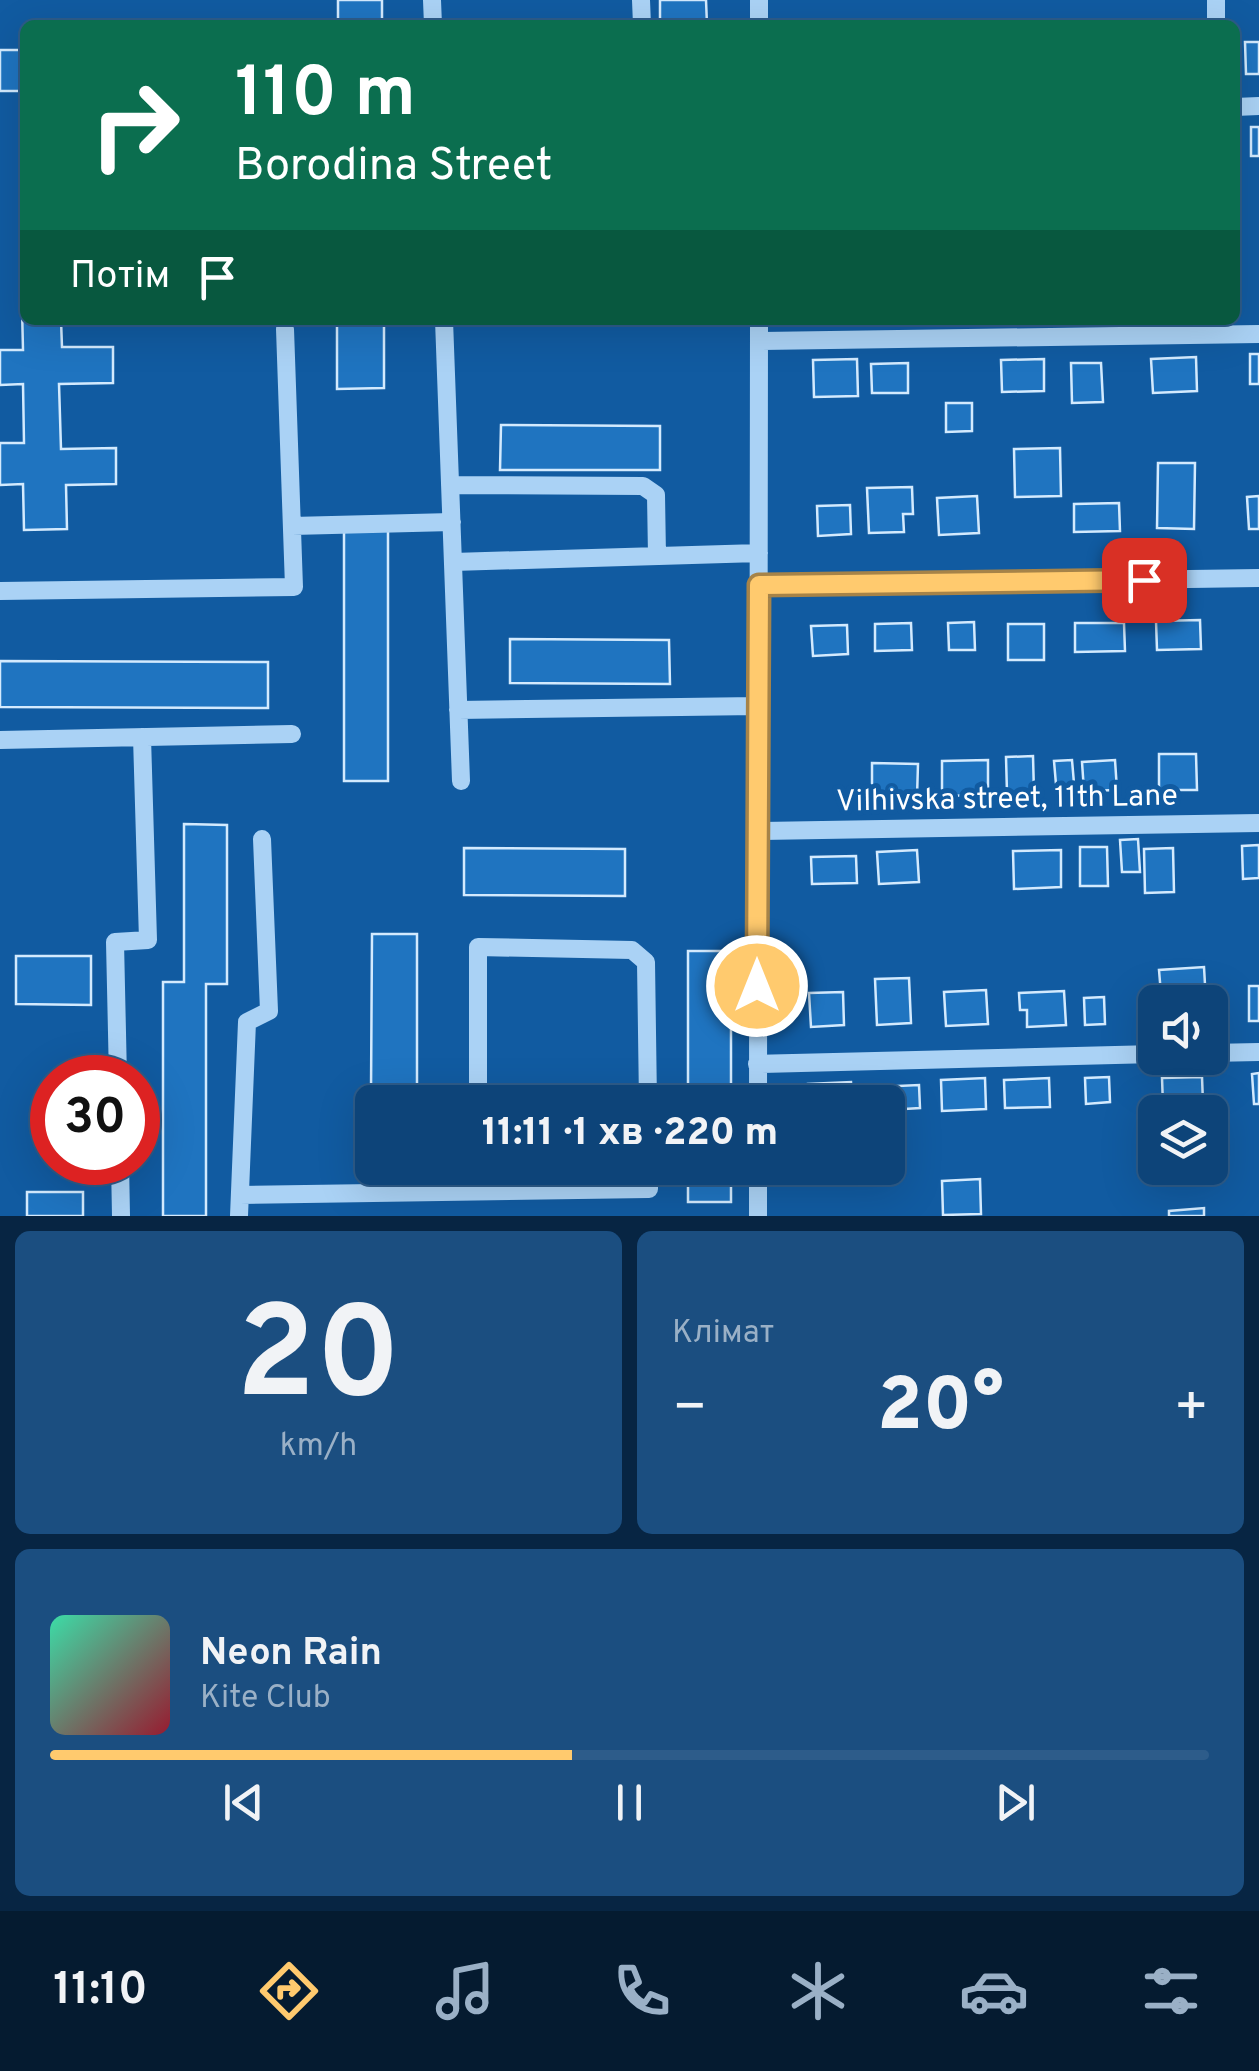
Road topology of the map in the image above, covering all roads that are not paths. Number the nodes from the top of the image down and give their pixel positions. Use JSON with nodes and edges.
{"nodes":[{"id":1,"x":444,"y":325,"type":"edge"},
{"id":2,"x":759,"y":325,"type":"edge"},
{"id":3,"x":1220,"y":327,"type":"edge"},
{"id":4,"x":285,"y":329,"type":"dead end"},
{"id":5,"x":1259,"y":334,"type":"edge"},
{"id":6,"x":759,"y":341,"type":"junction"},
{"id":7,"x":450,"y":486,"type":"junction"},
{"id":8,"x":452,"y":522,"type":"junction"},
{"id":9,"x":292,"y":526,"type":"junction"},
{"id":10,"x":759,"y":553,"type":"junction"},
{"id":11,"x":657,"y":556,"type":"junction"},
{"id":12,"x":453,"y":562,"type":"junction"},
{"id":13,"x":1259,"y":578,"type":"edge"},
{"id":14,"x":759,"y":585,"type":"junction"},
{"id":15,"x":0,"y":591,"type":"edge"},
{"id":16,"x":758,"y":706,"type":"junction"},
{"id":17,"x":458,"y":710,"type":"junction"},
{"id":18,"x":292,"y":734,"type":"dead end"},
{"id":19,"x":142,"y":737,"type":"junction"},
{"id":20,"x":0,"y":740,"type":"edge"},
{"id":21,"x":461,"y":780,"type":"dead end"},
{"id":22,"x":1259,"y":824,"type":"edge"},
{"id":23,"x":756,"y":831,"type":"junction"},
{"id":24,"x":262,"y":839,"type":"dead end"},
{"id":25,"x":1259,"y":1052,"type":"edge"},
{"id":26,"x":1228,"y":1053,"type":"edge"},
{"id":27,"x":1138,"y":1054,"type":"edge"},
{"id":28,"x":117,"y":1055,"type":"edge"},
{"id":29,"x":757,"y":1064,"type":"junction"},
{"id":30,"x":478,"y":1085,"type":"edge"},
{"id":31,"x":648,"y":1085,"type":"edge"},
{"id":32,"x":758,"y":1085,"type":"edge"},
{"id":33,"x":120,"y":1185,"type":"edge"},
{"id":34,"x":478,"y":1185,"type":"edge"},
{"id":35,"x":649,"y":1185,"type":"edge"},
{"id":36,"x":758,"y":1185,"type":"edge"},
{"id":37,"x":478,"y":1191,"type":"junction"},
{"id":38,"x":240,"y":1194,"type":"junction"},
{"id":39,"x":121,"y":1216,"type":"edge"},
{"id":40,"x":239,"y":1216,"type":"edge"},
{"id":41,"x":758,"y":1216,"type":"edge"}],
"edges":[{"from":1,"to":7,"type":"street"},
{"from":2,"to":6,"type":"street"},
{"from":3,"to":5,"type":"street"},
{"from":3,"to":6,"type":"street"},
{"from":4,"to":9,"type":"street"},
{"from":6,"to":10,"type":"street"},
{"from":7,"to":8,"type":"street"},
{"from":7,"to":11,"type":"street"},
{"from":8,"to":9,"type":"street"},
{"from":8,"to":12,"type":"street"},
{"from":9,"to":15,"type":"street"},
{"from":10,"to":11,"type":"street"},
{"from":10,"to":14,"type":"street"},
{"from":11,"to":12,"type":"street"},
{"from":12,"to":17,"type":"street"},
{"from":13,"to":14,"type":"street"},
{"from":14,"to":16,"type":"street"},
{"from":16,"to":17,"type":"street"},
{"from":16,"to":23,"type":"street"},
{"from":17,"to":21,"type":"street"},
{"from":18,"to":19,"type":"street"},
{"from":19,"to":20,"type":"street"},
{"from":19,"to":28,"type":"street"},
{"from":22,"to":23,"type":"street","name":"Vilhivska street, 11th Lane"},
{"from":23,"to":29,"type":"street"},
{"from":24,"to":38,"type":"street"},
{"from":25,"to":26,"type":"street"},
{"from":27,"to":29,"type":"street"},
{"from":29,"to":32,"type":"street"},
{"from":30,"to":31,"type":"street"},
{"from":33,"to":39,"type":"street"},
{"from":34,"to":37,"type":"street"},
{"from":35,"to":37,"type":"street"},
{"from":36,"to":41,"type":"street"},
{"from":37,"to":38,"type":"street"},
{"from":38,"to":40,"type":"street"}]}
